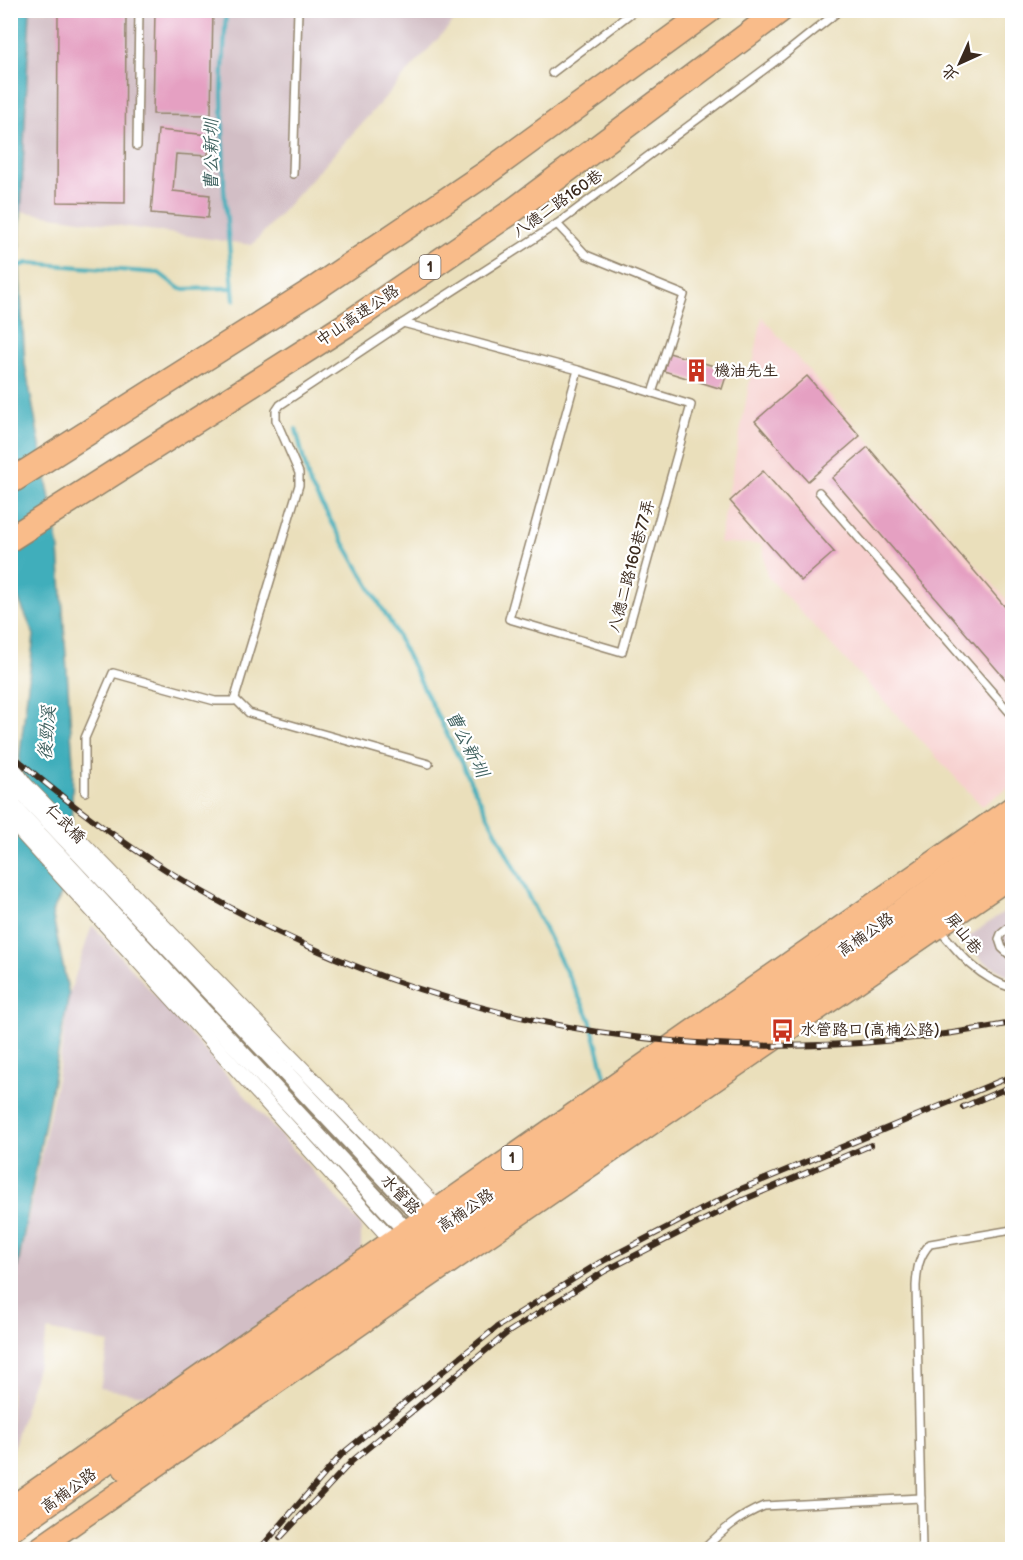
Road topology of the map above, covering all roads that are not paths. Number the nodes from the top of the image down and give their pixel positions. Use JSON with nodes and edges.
{"nodes":[{"id":1,"x":139,"y":10,"type":"edge"},
{"id":2,"x":298,"y":10,"type":"edge"},
{"id":3,"x":635,"y":10,"type":"edge"},
{"id":4,"x":710,"y":10,"type":"edge"},
{"id":5,"x":781,"y":10,"type":"edge"},
{"id":6,"x":840,"y":10,"type":"edge"},
{"id":7,"x":552,"y":73,"type":"dead end"},
{"id":8,"x":137,"y":146,"type":"dead end"},
{"id":9,"x":293,"y":174,"type":"dead end"},
{"id":10,"x":557,"y":224,"type":"junction"},
{"id":11,"x":403,"y":322,"type":"junction"},
{"id":12,"x":578,"y":370,"type":"junction"},
{"id":13,"x":652,"y":393,"type":"junction"},
{"id":14,"x":10,"y":482,"type":"edge"},
{"id":15,"x":819,"y":492,"type":"dead end"},
{"id":16,"x":10,"y":539,"type":"edge"},
{"id":17,"x":235,"y":699,"type":"junction"},
{"id":18,"x":1012,"y":715,"type":"edge"},
{"id":19,"x":10,"y":763,"type":"edge"},
{"id":20,"x":429,"y":764,"type":"dead end"},
{"id":21,"x":84,"y":792,"type":"dead end"},
{"id":22,"x":15,"y":797,"type":"edge"},
{"id":23,"x":1012,"y":807,"type":"edge"},
{"id":24,"x":1012,"y":831,"type":"edge"},
{"id":25,"x":1012,"y":856,"type":"edge"},
{"id":26,"x":1012,"y":876,"type":"edge"},
{"id":27,"x":91,"y":878,"type":"junction"},
{"id":28,"x":906,"y":881,"type":"junction"},
{"id":29,"x":929,"y":913,"type":"junction"},
{"id":30,"x":1012,"y":925,"type":"edge"},
{"id":31,"x":1012,"y":957,"type":"edge"},
{"id":32,"x":1012,"y":988,"type":"edge"},
{"id":33,"x":1012,"y":1230,"type":"edge"},
{"id":34,"x":445,"y":1231,"type":"junction"},
{"id":35,"x":415,"y":1251,"type":"junction"},
{"id":36,"x":921,"y":1498,"type":"junction"},
{"id":37,"x":10,"y":1508,"type":"edge"},
{"id":38,"x":10,"y":1532,"type":"edge"},
{"id":39,"x":10,"y":1549,"type":"edge"},
{"id":40,"x":36,"y":1550,"type":"edge"},
{"id":41,"x":703,"y":1550,"type":"edge"},
{"id":42,"x":922,"y":1550,"type":"edge"}],
"edges":[{"from":1,"to":8,"type":"lane"},
{"from":2,"to":9,"type":"lane"},
{"from":3,"to":7,"type":"lane"},
{"from":4,"to":14,"type":"highway"},
{"from":5,"to":16,"type":"highway","name":"中山高速公路","number":"1"},
{"from":6,"to":10,"type":"lane","name":"八德二路160巷"},
{"from":10,"to":11,"type":"lane","name":"八德二路160巷"},
{"from":10,"to":13,"type":"lane"},
{"from":11,"to":12,"type":"lane","name":"八德二路160巷77弄"},
{"from":11,"to":17,"type":"lane","name":"八德二路160巷"},
{"from":12,"to":13,"type":"lane","name":"八德二路160巷77弄"},
{"from":12,"to":13,"type":"lane","name":"八德二路160巷77弄"},
{"from":15,"to":18,"type":"lane"},
{"from":17,"to":20,"type":"lane"},
{"from":17,"to":21,"type":"lane"},
{"from":19,"to":22,"type":"street"},
{"from":22,"to":27,"type":"street","name":"仁武橋"},
{"from":22,"to":27,"type":"street"},
{"from":23,"to":28,"type":"main road","name":"高楠公路","number":"1"},
{"from":24,"to":29,"type":"main road","name":"高楠公路","number":"1"},
{"from":25,"to":29,"type":"main road","name":"高楠公路","number":"1"},
{"from":26,"to":29,"type":"main road","name":"高楠公路","number":"1"},
{"from":27,"to":34,"type":"street","name":"水管路"},
{"from":27,"to":35,"type":"street","name":"水管路"},
{"from":28,"to":29,"type":"lane","name":"屏山巷"},
{"from":28,"to":34,"type":"main road","name":"高楠公路","number":"1"},
{"from":29,"to":32,"type":"lane","name":"屏山巷"},
{"from":29,"to":34,"type":"main road","name":"高楠公路","number":"1"},
{"from":29,"to":34,"type":"main road","name":"高楠公路","number":"1"},
{"from":30,"to":31,"type":"lane"},
{"from":33,"to":36,"type":"lane"},
{"from":34,"to":35,"type":"main road","name":"高楠公路","number":"1"},
{"from":34,"to":35,"type":"main road","name":"高楠公路","number":"1"},
{"from":35,"to":37,"type":"main road","name":"高楠公路","number":"1"},
{"from":35,"to":38,"type":"main road","name":"高楠公路","number":"1"},
{"from":35,"to":39,"type":"main road","name":"高楠公路","number":"1"},
{"from":35,"to":40,"type":"main road","name":"高楠公路","number":"1"},
{"from":36,"to":41,"type":"lane"},
{"from":36,"to":42,"type":"lane"}]}
